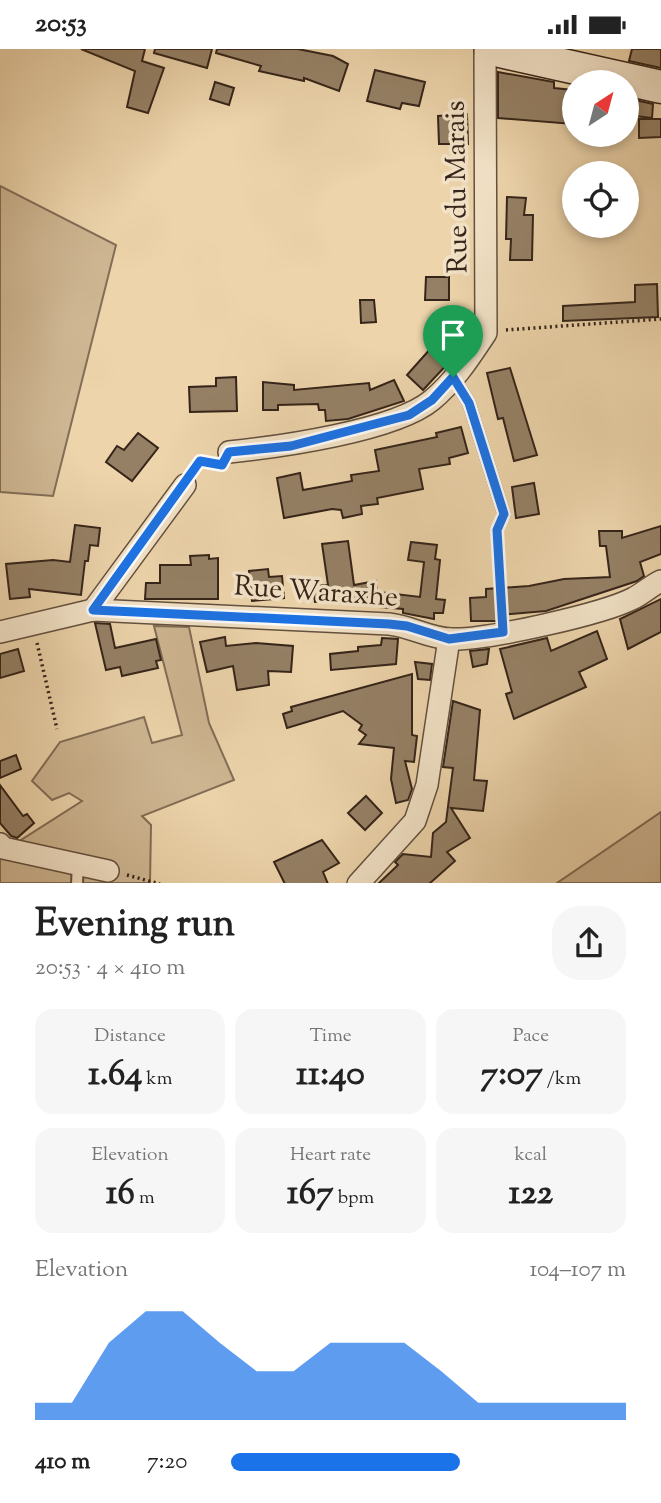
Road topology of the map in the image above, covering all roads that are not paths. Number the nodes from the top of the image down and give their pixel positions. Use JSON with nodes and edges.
{"nodes":[{"id":1,"x":485,"y":49,"type":"edge"},
{"id":2,"x":491,"y":49,"type":"edge"},
{"id":3,"x":661,"y":87,"type":"edge"},
{"id":4,"x":453,"y":377,"type":"junction"},
{"id":5,"x":229,"y":452,"type":"road end"},
{"id":6,"x":185,"y":485,"type":"road end"},
{"id":7,"x":504,"y":514,"type":"road end"},
{"id":8,"x":661,"y":581,"type":"edge"},
{"id":9,"x":93,"y":610,"type":"junction"},
{"id":10,"x":0,"y":632,"type":"edge"},
{"id":11,"x":449,"y":639,"type":"junction"},
{"id":12,"x":0,"y":844,"type":"edge"},
{"id":13,"x":108,"y":871,"type":"road end"},
{"id":14,"x":77,"y":874,"type":"edge"},
{"id":15,"x":359,"y":883,"type":"edge"}],
"edges":[{"from":1,"to":4,"type":"street","name":"Rue du Marais"},
{"from":2,"to":3,"type":"main road"},
{"from":4,"to":5,"type":"street"},
{"from":4,"to":7,"type":"lane"},
{"from":6,"to":9,"type":"street"},
{"from":8,"to":11,"type":"street","name":"Rue Waraxhe"},
{"from":9,"to":10,"type":"street","name":"Rue Waraxhe"},
{"from":9,"to":11,"type":"street","name":"Rue Waraxhe"},
{"from":11,"to":15,"type":"street"},
{"from":12,"to":14,"type":"street"},
{"from":13,"to":14,"type":"street"}]}
